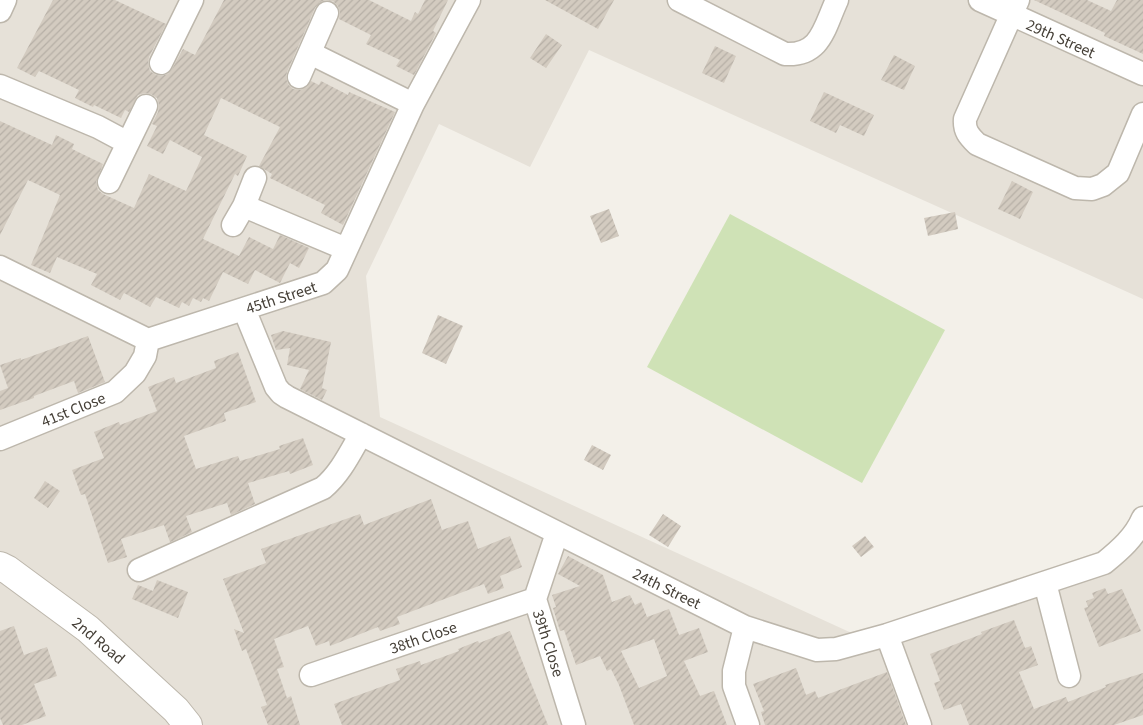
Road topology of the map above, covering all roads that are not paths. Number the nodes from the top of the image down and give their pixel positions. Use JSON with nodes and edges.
{"nodes":[{"id":1,"x":5,"y":0,"type":"edge"},
{"id":2,"x":192,"y":0,"type":"edge"},
{"id":3,"x":469,"y":0,"type":"edge"},
{"id":4,"x":679,"y":0,"type":"edge"},
{"id":5,"x":837,"y":0,"type":"edge"},
{"id":6,"x":980,"y":0,"type":"edge"},
{"id":7,"x":1014,"y":8,"type":"edge"},
{"id":8,"x":0,"y":11,"type":"edge"},
{"id":9,"x":327,"y":13,"type":"dead end"},
{"id":10,"x":310,"y":53,"type":"junction"},
{"id":11,"x":161,"y":63,"type":"dead end"},
{"id":12,"x":1143,"y":74,"type":"edge"},
{"id":13,"x":299,"y":77,"type":"dead end"},
{"id":14,"x":0,"y":86,"type":"edge"},
{"id":15,"x":413,"y":104,"type":"junction"},
{"id":16,"x":146,"y":106,"type":"dead end"},
{"id":17,"x":1143,"y":114,"type":"edge"},
{"id":18,"x":128,"y":142,"type":"junction"},
{"id":19,"x":255,"y":178,"type":"dead end"},
{"id":20,"x":109,"y":182,"type":"dead end"},
{"id":21,"x":244,"y":206,"type":"junction"},
{"id":22,"x":234,"y":225,"type":"dead end"},
{"id":23,"x":346,"y":249,"type":"junction"},
{"id":24,"x":0,"y":267,"type":"edge"},
{"id":25,"x":244,"y":309,"type":"junction"},
{"id":26,"x":148,"y":340,"type":"junction"},
{"id":27,"x":361,"y":434,"type":"junction"},
{"id":28,"x":0,"y":439,"type":"edge"},
{"id":29,"x":1143,"y":518,"type":"edge"},
{"id":30,"x":557,"y":533,"type":"junction"},
{"id":31,"x":0,"y":566,"type":"edge"},
{"id":32,"x":139,"y":570,"type":"dead end"},
{"id":33,"x":1045,"y":583,"type":"junction"},
{"id":34,"x":535,"y":599,"type":"junction"},
{"id":35,"x":745,"y":627,"type":"junction"},
{"id":36,"x":888,"y":635,"type":"junction"},
{"id":37,"x":311,"y":675,"type":"dead end"},
{"id":38,"x":1069,"y":676,"type":"dead end"},
{"id":39,"x":188,"y":725,"type":"edge"},
{"id":40,"x":574,"y":725,"type":"edge"},
{"id":41,"x":748,"y":725,"type":"edge"},
{"id":42,"x":920,"y":725,"type":"edge"}],
"edges":[{"from":1,"to":8,"type":"street"},
{"from":2,"to":11,"type":"street"},
{"from":3,"to":15,"type":"street","name":"45th Street"},
{"from":4,"to":5,"type":"street"},
{"from":6,"to":7,"type":"street","name":"29th Street"},
{"from":7,"to":12,"type":"street","name":"29th Street"},
{"from":7,"to":17,"type":"street"},
{"from":9,"to":10,"type":"street"},
{"from":10,"to":13,"type":"street"},
{"from":10,"to":15,"type":"street"},
{"from":14,"to":18,"type":"street"},
{"from":15,"to":23,"type":"street","name":"45th Street"},
{"from":16,"to":18,"type":"street"},
{"from":18,"to":20,"type":"street"},
{"from":19,"to":21,"type":"street"},
{"from":21,"to":22,"type":"street"},
{"from":21,"to":23,"type":"street"},
{"from":23,"to":25,"type":"street","name":"45th Street"},
{"from":24,"to":26,"type":"street"},
{"from":25,"to":26,"type":"street","name":"45th Street"},
{"from":25,"to":27,"type":"street","name":"24th Street"},
{"from":26,"to":28,"type":"street","name":"41st Close"},
{"from":27,"to":30,"type":"street","name":"24th Street"},
{"from":27,"to":32,"type":"street"},
{"from":29,"to":33,"type":"street","name":"24th Street"},
{"from":30,"to":34,"type":"street","name":"39th Close"},
{"from":30,"to":35,"type":"street","name":"24th Street"},
{"from":31,"to":39,"type":"street","name":"2nd Road"},
{"from":33,"to":36,"type":"street","name":"24th Street"},
{"from":33,"to":38,"type":"street"},
{"from":34,"to":37,"type":"street","name":"38th Close"},
{"from":34,"to":40,"type":"street","name":"39th Close"},
{"from":35,"to":36,"type":"street","name":"24th Street"},
{"from":35,"to":41,"type":"street"},
{"from":36,"to":42,"type":"street"}]}
